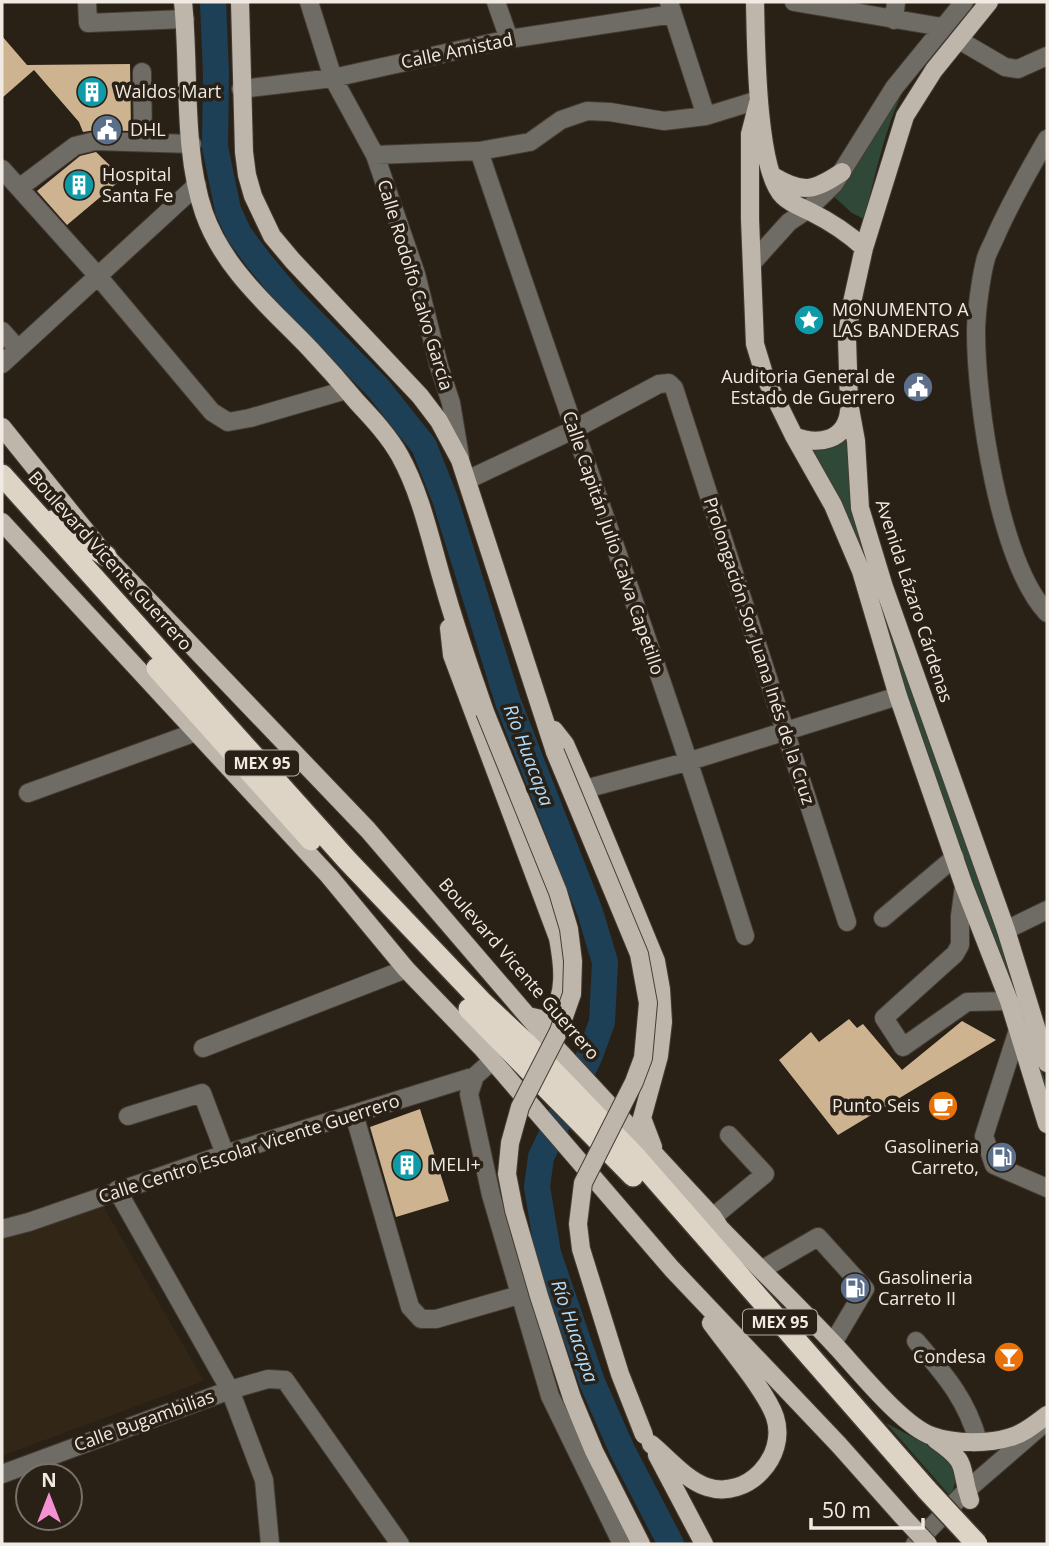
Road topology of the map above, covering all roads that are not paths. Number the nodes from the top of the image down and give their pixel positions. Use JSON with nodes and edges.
{"nodes":[{"id":1,"x":87,"y":2,"type":"edge"},
{"id":2,"x":240,"y":2,"type":"edge"},
{"id":3,"x":309,"y":2,"type":"edge"},
{"id":4,"x":496,"y":2,"type":"edge"},
{"id":5,"x":755,"y":2,"type":"edge"},
{"id":6,"x":794,"y":2,"type":"edge"},
{"id":7,"x":964,"y":2,"type":"edge"},
{"id":8,"x":989,"y":2,"type":"edge"},
{"id":9,"x":671,"y":8,"type":"edge"},
{"id":10,"x":184,"y":10,"type":"edge"},
{"id":11,"x":895,"y":11,"type":"edge"},
{"id":12,"x":942,"y":27,"type":"junction"},
{"id":13,"x":509,"y":39,"type":"junction"},
{"id":14,"x":958,"y":40,"type":"junction"},
{"id":15,"x":1047,"y":57,"type":"edge"},
{"id":16,"x":142,"y":72,"type":"dead end"},
{"id":17,"x":333,"y":78,"type":"junction"},
{"id":18,"x":241,"y":89,"type":"junction"},
{"id":19,"x":758,"y":102,"type":"junction"},
{"id":20,"x":706,"y":116,"type":"junction"},
{"id":21,"x":1047,"y":139,"type":"edge"},
{"id":22,"x":144,"y":141,"type":"junction"},
{"id":23,"x":192,"y":144,"type":"junction"},
{"id":24,"x":479,"y":151,"type":"junction"},
{"id":25,"x":374,"y":155,"type":"junction"},
{"id":26,"x":2,"y":169,"type":"edge"},
{"id":27,"x":842,"y":172,"type":"junction"},
{"id":28,"x":773,"y":176,"type":"junction"},
{"id":29,"x":197,"y":184,"type":"junction"},
{"id":30,"x":19,"y":188,"type":"junction"},
{"id":31,"x":807,"y":210,"type":"junction"},
{"id":32,"x":864,"y":248,"type":"junction"},
{"id":33,"x":753,"y":262,"type":"junction"},
{"id":34,"x":97,"y":275,"type":"junction"},
{"id":35,"x":2,"y":331,"type":"edge"},
{"id":36,"x":18,"y":349,"type":"junction"},
{"id":37,"x":2,"y":364,"type":"edge"},
{"id":38,"x":346,"y":390,"type":"junction"},
{"id":39,"x":849,"y":403,"type":"junction"},
{"id":40,"x":2,"y":428,"type":"edge"},
{"id":41,"x":573,"y":430,"type":"junction"},
{"id":42,"x":794,"y":436,"type":"junction"},
{"id":43,"x":460,"y":460,"type":"junction"},
{"id":44,"x":2,"y":475,"type":"edge"},
{"id":45,"x":467,"y":480,"type":"junction"},
{"id":46,"x":2,"y":494,"type":"edge"},
{"id":47,"x":30,"y":507,"type":"junction"},
{"id":48,"x":2,"y":522,"type":"edge"},
{"id":49,"x":106,"y":556,"type":"junction"},
{"id":50,"x":449,"y":603,"type":"junction"},
{"id":51,"x":1047,"y":613,"type":"edge"},
{"id":52,"x":898,"y":696,"type":"junction"},
{"id":53,"x":544,"y":715,"type":"junction"},
{"id":54,"x":196,"y":732,"type":"junction"},
{"id":55,"x":785,"y":732,"type":"junction"},
{"id":56,"x":690,"y":761,"type":"junction"},
{"id":57,"x":585,"y":789,"type":"junction"},
{"id":58,"x":28,"y":793,"type":"dead end"},
{"id":59,"x":288,"y":831,"type":"junction"},
{"id":60,"x":322,"y":853,"type":"junction"},
{"id":61,"x":956,"y":857,"type":"junction"},
{"id":62,"x":964,"y":886,"type":"junction"},
{"id":63,"x":1047,"y":910,"type":"edge"},
{"id":64,"x":883,"y":918,"type":"dead end"},
{"id":65,"x":847,"y":922,"type":"dead end"},
{"id":66,"x":1006,"y":930,"type":"junction"},
{"id":67,"x":745,"y":936,"type":"dead end"},
{"id":68,"x":405,"y":969,"type":"junction"},
{"id":69,"x":1009,"y":1001,"type":"junction"},
{"id":70,"x":1018,"y":1030,"type":"junction"},
{"id":71,"x":527,"y":1037,"type":"junction"},
{"id":72,"x":203,"y":1048,"type":"dead end"},
{"id":73,"x":492,"y":1060,"type":"junction"},
{"id":74,"x":1047,"y":1063,"type":"edge"},
{"id":75,"x":475,"y":1076,"type":"junction"},
{"id":76,"x":354,"y":1114,"type":"junction"},
{"id":77,"x":128,"y":1116,"type":"dead end"},
{"id":78,"x":1047,"y":1124,"type":"edge"},
{"id":79,"x":729,"y":1135,"type":"dead end"},
{"id":80,"x":225,"y":1154,"type":"junction"},
{"id":81,"x":634,"y":1155,"type":"junction"},
{"id":82,"x":659,"y":1160,"type":"junction"},
{"id":83,"x":1047,"y":1188,"type":"edge"},
{"id":84,"x":117,"y":1190,"type":"junction"},
{"id":85,"x":716,"y":1223,"type":"junction"},
{"id":86,"x":2,"y":1229,"type":"edge"},
{"id":87,"x":672,"y":1269,"type":"junction"},
{"id":88,"x":761,"y":1270,"type":"junction"},
{"id":89,"x":739,"y":1275,"type":"junction"},
{"id":90,"x":519,"y":1294,"type":"junction"},
{"id":91,"x":916,"y":1341,"type":"dead end"},
{"id":92,"x":833,"y":1343,"type":"junction"},
{"id":93,"x":230,"y":1390,"type":"junction"},
{"id":94,"x":1047,"y":1415,"type":"edge"},
{"id":95,"x":1047,"y":1420,"type":"edge"},
{"id":96,"x":1047,"y":1432,"type":"edge"},
{"id":97,"x":932,"y":1436,"type":"junction"},
{"id":98,"x":648,"y":1439,"type":"junction"},
{"id":99,"x":978,"y":1441,"type":"junction"},
{"id":100,"x":2,"y":1474,"type":"edge"},
{"id":101,"x":923,"y":1495,"type":"junction"},
{"id":102,"x":969,"y":1495,"type":"junction"},
{"id":103,"x":271,"y":1544,"type":"edge"},
{"id":104,"x":400,"y":1544,"type":"edge"},
{"id":105,"x":622,"y":1544,"type":"edge"},
{"id":106,"x":641,"y":1544,"type":"edge"},
{"id":107,"x":704,"y":1544,"type":"edge"},
{"id":108,"x":915,"y":1544,"type":"edge"},
{"id":109,"x":930,"y":1544,"type":"edge"},
{"id":110,"x":960,"y":1544,"type":"edge"},
{"id":111,"x":977,"y":1544,"type":"edge"}],
"edges":[{"from":1,"to":10,"type":"street"},
{"from":2,"to":18,"type":"main road"},
{"from":3,"to":17,"type":"street","name":"Calle Rodolfo Calvo García"},
{"from":4,"to":13,"type":"street"},
{"from":5,"to":19,"type":"main road"},
{"from":6,"to":11,"type":"street"},
{"from":7,"to":12,"type":"street"},
{"from":8,"to":14,"type":"main road","name":"Avenida Lázaro Cárdenas"},
{"from":9,"to":13,"type":"street","name":"Calle Amistad"},
{"from":9,"to":20,"type":"street"},
{"from":10,"to":23,"type":"main road"},
{"from":11,"to":12,"type":"street"},
{"from":12,"to":27,"type":"street"},
{"from":13,"to":17,"type":"street","name":"Calle Amistad"},
{"from":14,"to":15,"type":"street"},
{"from":14,"to":32,"type":"main road","name":"Avenida Lázaro Cárdenas"},
{"from":16,"to":22,"type":"street"},
{"from":17,"to":18,"type":"street","name":"Calle Amistad"},
{"from":17,"to":25,"type":"street","name":"Calle Rodolfo Calvo García"},
{"from":18,"to":43,"type":"main road"},
{"from":19,"to":20,"type":"street"},
{"from":19,"to":28,"type":"main road"},
{"from":19,"to":33,"type":"main road"},
{"from":20,"to":24,"type":"street"},
{"from":21,"to":51,"type":"street"},
{"from":22,"to":23,"type":"street"},
{"from":22,"to":30,"type":"street"},
{"from":23,"to":29,"type":"main road"},
{"from":24,"to":25,"type":"street"},
{"from":24,"to":41,"type":"street","name":"Calle Capitán Julio Calva Capetillo"},
{"from":25,"to":43,"type":"street","name":"Calle Rodolfo Calvo García"},
{"from":26,"to":30,"type":"street"},
{"from":27,"to":28,"type":"main road"},
{"from":27,"to":31,"type":"street"},
{"from":28,"to":31,"type":"main road"},
{"from":29,"to":34,"type":"street"},
{"from":29,"to":38,"type":"main road"},
{"from":30,"to":34,"type":"street"},
{"from":31,"to":32,"type":"main road"},
{"from":31,"to":33,"type":"street"},
{"from":32,"to":39,"type":"main road","name":"Avenida Lázaro Cárdenas"},
{"from":33,"to":42,"type":"main road"},
{"from":34,"to":36,"type":"street"},
{"from":34,"to":38,"type":"street"},
{"from":35,"to":36,"type":"street"},
{"from":36,"to":37,"type":"street"},
{"from":38,"to":50,"type":"main road"},
{"from":39,"to":42,"type":"main road"},
{"from":39,"to":66,"type":"main road","name":"Avenida Lázaro Cárdenas"},
{"from":40,"to":49,"type":"main road","name":"Boulevard Vicente Guerrero"},
{"from":41,"to":45,"type":"street"},
{"from":41,"to":55,"type":"street","name":"Prolongación Sor Juana Inés de la Cruz"},
{"from":41,"to":56,"type":"street","name":"Calle Capitán Julio Calva Capetillo"},
{"from":42,"to":52,"type":"main road"},
{"from":43,"to":45,"type":"main road"},
{"from":44,"to":47,"type":"highway","name":"Boulevard Vicente Guerrero","number":"MEX 95"},
{"from":45,"to":53,"type":"main road"},
{"from":46,"to":60,"type":"highway","name":"Boulevard Vicente Guerrero","number":"MEX 95"},
{"from":47,"to":49,"type":"highway"},
{"from":47,"to":71,"type":"highway","name":"Boulevard Vicente Guerrero","number":"MEX 95"},
{"from":48,"to":54,"type":"main road"},
{"from":49,"to":71,"type":"main road","name":"Boulevard Vicente Guerrero"},
{"from":50,"to":71,"type":"main road"},
{"from":50,"to":106,"type":"main road","bridge":true},
{"from":52,"to":55,"type":"street"},
{"from":52,"to":61,"type":"main road"},
{"from":53,"to":57,"type":"main road"},
{"from":53,"to":98,"type":"main road","bridge":true},
{"from":54,"to":58,"type":"street"},
{"from":54,"to":59,"type":"main road"},
{"from":55,"to":56,"type":"street"},
{"from":55,"to":65,"type":"street","name":"Prolongación Sor Juana Inés de la Cruz"},
{"from":56,"to":57,"type":"street"},
{"from":56,"to":67,"type":"street","name":"Calle Capitán Julio Calva Capetillo"},
{"from":57,"to":82,"type":"main road"},
{"from":59,"to":60,"type":"highway"},
{"from":59,"to":68,"type":"main road"},
{"from":60,"to":71,"type":"highway","name":"Boulevard Vicente Guerrero","number":"MEX 95"},
{"from":61,"to":62,"type":"main road"},
{"from":61,"to":64,"type":"street"},
{"from":62,"to":69,"type":"main road"},
{"from":62,"to":69,"type":"street"},
{"from":63,"to":66,"type":"street"},
{"from":66,"to":74,"type":"main road","name":"Avenida Lázaro Cárdenas"},
{"from":68,"to":72,"type":"street"},
{"from":68,"to":73,"type":"main road"},
{"from":69,"to":70,"type":"main road"},
{"from":70,"to":78,"type":"main road"},
{"from":70,"to":83,"type":"street"},
{"from":71,"to":81,"type":"highway","name":"Boulevard Vicente Guerrero","number":"MEX 95","bridge":true},
{"from":71,"to":81,"type":"main road","name":"Boulevard Vicente Guerrero","bridge":true},
{"from":73,"to":75,"type":"street","name":"Calle Centro Escolar Vicente Guerrero"},
{"from":73,"to":87,"type":"main road","bridge":true},
{"from":75,"to":76,"type":"street","name":"Calle Centro Escolar Vicente Guerrero"},
{"from":75,"to":90,"type":"street"},
{"from":76,"to":80,"type":"street","name":"Calle Centro Escolar Vicente Guerrero"},
{"from":76,"to":90,"type":"street"},
{"from":77,"to":80,"type":"street"},
{"from":79,"to":85,"type":"street"},
{"from":80,"to":84,"type":"street","name":"Calle Centro Escolar Vicente Guerrero"},
{"from":81,"to":82,"type":"main road","name":"Boulevard Vicente Guerrero"},
{"from":81,"to":89,"type":"highway","name":"Boulevard Vicente Guerrero","number":"MEX 95"},
{"from":81,"to":101,"type":"highway","name":"Boulevard Vicente Guerrero","number":"MEX 95"},
{"from":82,"to":85,"type":"main road","name":"Boulevard Vicente Guerrero"},
{"from":84,"to":86,"type":"street","name":"Calle Centro Escolar Vicente Guerrero"},
{"from":84,"to":93,"type":"street","name":"Calle Bugambilias"},
{"from":85,"to":88,"type":"main road","name":"Boulevard Vicente Guerrero"},
{"from":85,"to":89,"type":"highway"},
{"from":87,"to":98,"type":"main road"},
{"from":87,"to":109,"type":"main road","bridge":true},
{"from":88,"to":92,"type":"main road","name":"Boulevard Vicente Guerrero"},
{"from":88,"to":92,"type":"street"},
{"from":89,"to":101,"type":"highway","name":"Boulevard Vicente Guerrero","number":"MEX 95"},
{"from":90,"to":105,"type":"street"},
{"from":91,"to":99,"type":"street"},
{"from":92,"to":97,"type":"main road","name":"Boulevard Vicente Guerrero"},
{"from":93,"to":100,"type":"street","name":"Calle Bugambilias"},
{"from":93,"to":103,"type":"street"},
{"from":93,"to":104,"type":"street"},
{"from":94,"to":99,"type":"main road","name":"Boulevard Vicente Guerrero"},
{"from":95,"to":102,"type":"street"},
{"from":96,"to":102,"type":"street"},
{"from":97,"to":99,"type":"main road","name":"Boulevard Vicente Guerrero"},
{"from":97,"to":102,"type":"main road"},
{"from":98,"to":107,"type":"main road"},
{"from":101,"to":110,"type":"highway","name":"Boulevard Vicente Guerrero","number":"MEX 95"},
{"from":101,"to":111,"type":"highway","name":"Boulevard Vicente Guerrero","number":"MEX 95","bridge":true},
{"from":102,"to":108,"type":"street"},
{"from":102,"to":109,"type":"street"}]}
